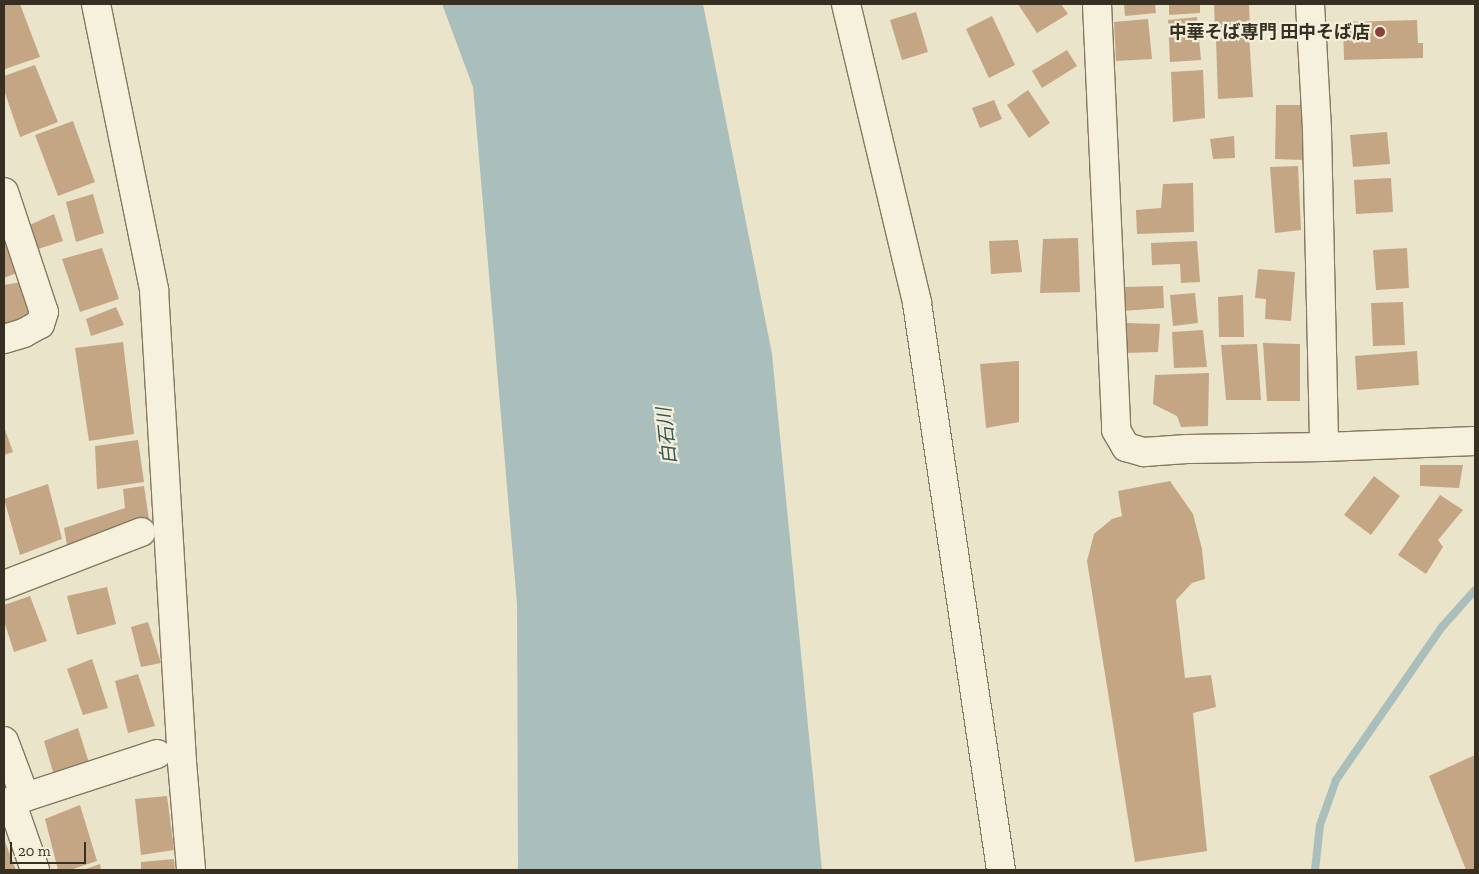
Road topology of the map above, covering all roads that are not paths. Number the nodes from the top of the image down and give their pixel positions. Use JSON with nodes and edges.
{"nodes":[{"id":1,"x":96,"y":4,"type":"edge"},
{"id":2,"x":846,"y":4,"type":"edge"},
{"id":3,"x":1310,"y":4,"type":"edge"},
{"id":4,"x":1095,"y":6,"type":"edge"},
{"id":5,"x":4,"y":192,"type":"edge"},
{"id":6,"x":4,"y":339,"type":"edge"},
{"id":7,"x":1475,"y":441,"type":"edge"},
{"id":8,"x":1324,"y":447,"type":"junction"},
{"id":9,"x":141,"y":532,"type":"dead end"},
{"id":10,"x":4,"y":585,"type":"edge"},
{"id":11,"x":4,"y":741,"type":"edge"},
{"id":12,"x":157,"y":754,"type":"dead end"},
{"id":13,"x":13,"y":801,"type":"edge"},
{"id":14,"x":35,"y":870,"type":"edge"},
{"id":15,"x":191,"y":870,"type":"edge"},
{"id":16,"x":1001,"y":870,"type":"edge"}],
"edges":[{"from":1,"to":15,"type":"street"},
{"from":2,"to":16,"type":"street"},
{"from":3,"to":8,"type":"street"},
{"from":4,"to":8,"type":"street"},
{"from":5,"to":6,"type":"street"},
{"from":7,"to":8,"type":"street"},
{"from":9,"to":10,"type":"street"},
{"from":11,"to":13,"type":"street"},
{"from":12,"to":13,"type":"street"},
{"from":13,"to":14,"type":"street"}]}
